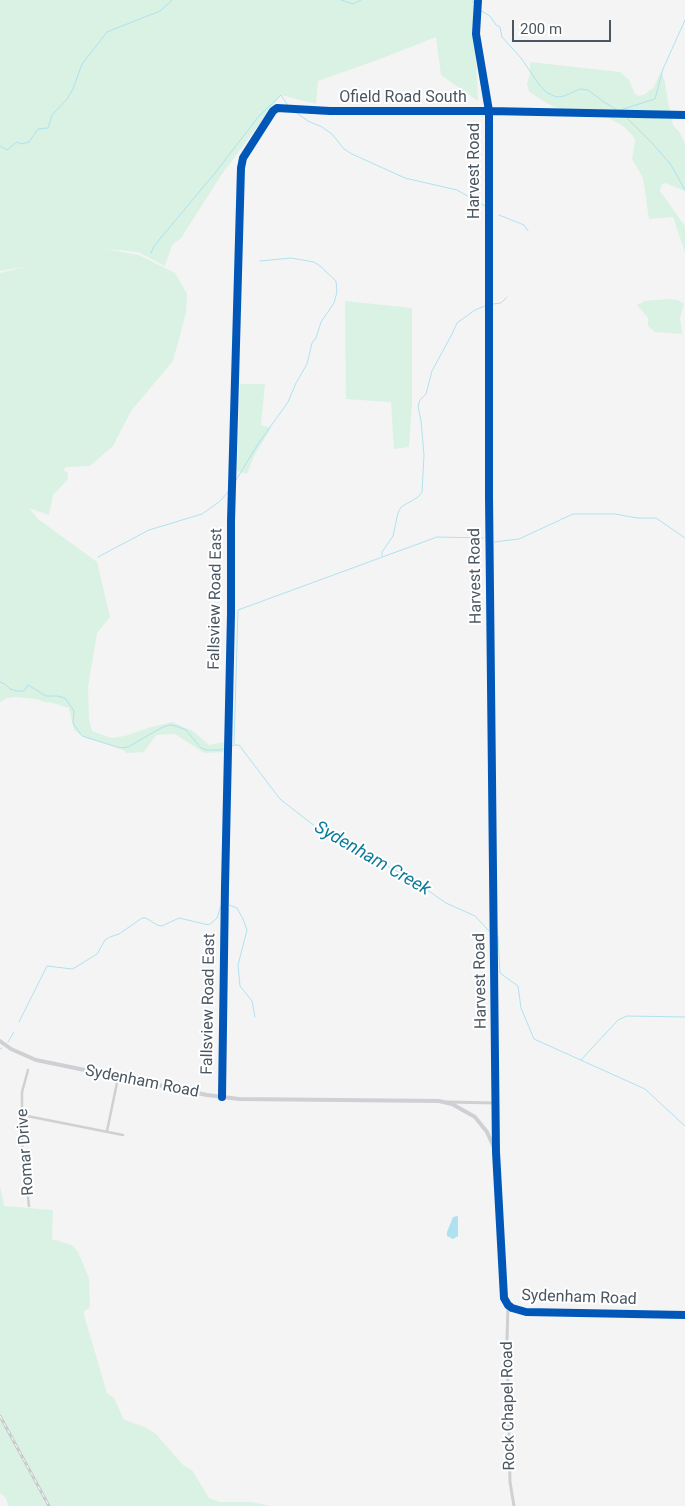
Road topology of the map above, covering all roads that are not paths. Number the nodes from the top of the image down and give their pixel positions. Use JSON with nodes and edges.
{"nodes":[{"id":1,"x":478,"y":0,"type":"edge"},
{"id":2,"x":273,"y":111,"type":"joint"},
{"id":3,"x":489,"y":112,"type":"junction"},
{"id":4,"x":685,"y":115,"type":"edge"},
{"id":5,"x":0,"y":1040,"type":"edge"},
{"id":6,"x":28,"y":1070,"type":"dead end"},
{"id":7,"x":118,"y":1078,"type":"junction"},
{"id":8,"x":222,"y":1097,"type":"junction"},
{"id":9,"x":439,"y":1101,"type":"junction"},
{"id":10,"x":497,"y":1103,"type":"junction"},
{"id":11,"x":22,"y":1115,"type":"junction"},
{"id":12,"x":107,"y":1131,"type":"junction"},
{"id":13,"x":123,"y":1135,"type":"dead end"},
{"id":14,"x":496,"y":1152,"type":"junction"},
{"id":15,"x":29,"y":1206,"type":"dead end"},
{"id":16,"x":508,"y":1305,"type":"junction"},
{"id":17,"x":685,"y":1314,"type":"edge"},
{"id":18,"x":514,"y":1506,"type":"edge"}],
"edges":[{"from":1,"to":3,"type":"street","name":"Harvest Road"},
{"from":2,"to":3,"type":"street","name":"Ofield Road South"},
{"from":2,"to":8,"type":"street","name":"Fallsview Road East"},
{"from":3,"to":4,"type":"street","name":"Ofield Road South"},
{"from":3,"to":10,"type":"street","name":"Harvest Road"},
{"from":5,"to":7,"type":"main road","name":"Sydenham Road"},
{"from":6,"to":11,"type":"street","name":"Romar Drive"},
{"from":7,"to":8,"type":"main road","name":"Sydenham Road"},
{"from":7,"to":12,"type":"street"},
{"from":8,"to":9,"type":"main road","name":"Sydenham Road"},
{"from":9,"to":10,"type":"street","name":"Sydenham Road"},
{"from":9,"to":14,"type":"main road","name":"Sydenham Road"},
{"from":10,"to":14,"type":"street","name":"Harvest Road"},
{"from":11,"to":12,"type":"street"},
{"from":11,"to":15,"type":"street","name":"Romar Drive"},
{"from":12,"to":13,"type":"street"},
{"from":14,"to":16,"type":"main road","name":"Sydenham Road"},
{"from":16,"to":17,"type":"main road","name":"Sydenham Road"},
{"from":16,"to":18,"type":"street","name":"Rock Chapel Road"}]}
